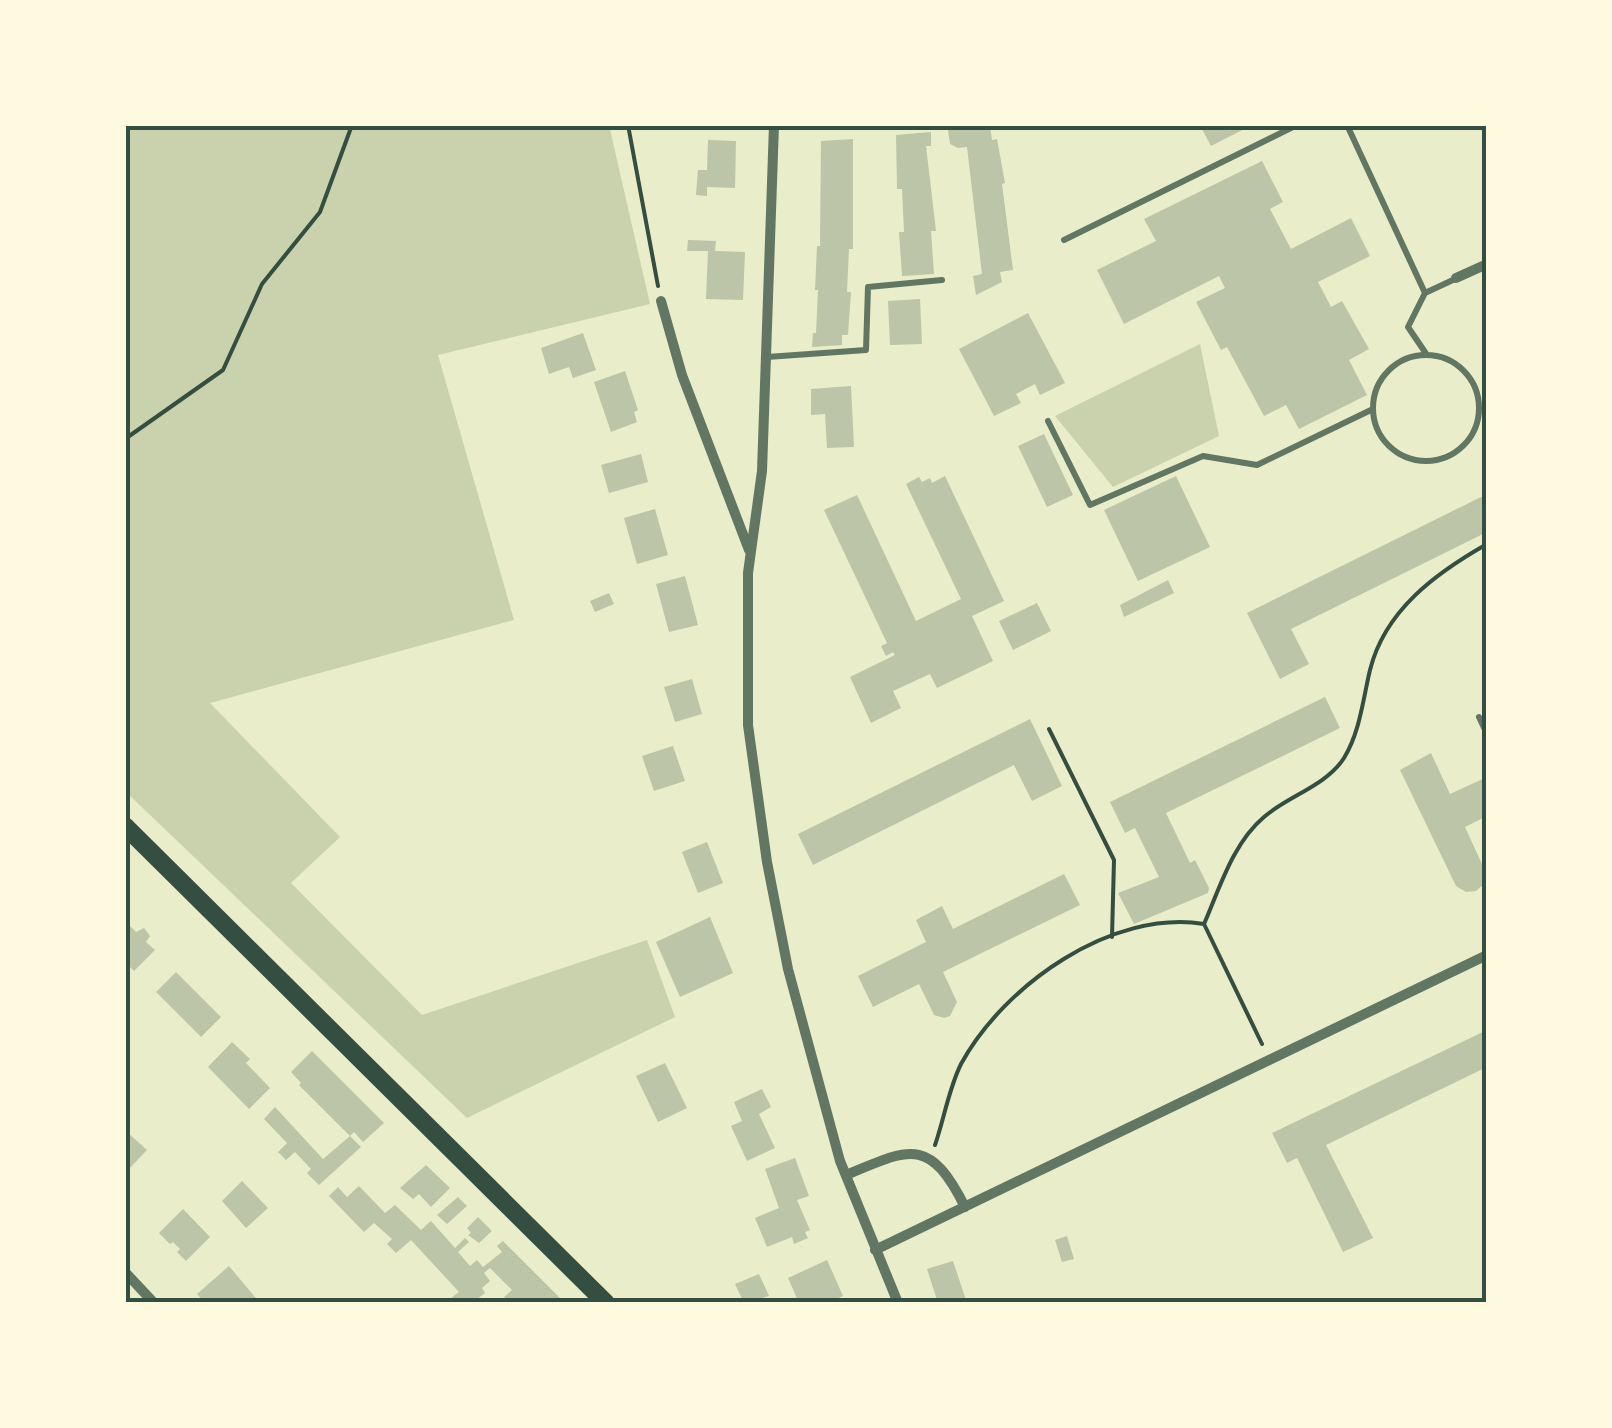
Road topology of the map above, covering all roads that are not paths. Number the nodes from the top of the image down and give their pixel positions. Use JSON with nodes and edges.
{"nodes":[{"id":1,"x":774,"y":125,"type":"edge"},
{"id":2,"x":1298,"y":125,"type":"edge"},
{"id":3,"x":1348,"y":125,"type":"edge"},
{"id":4,"x":1064,"y":240,"type":"dead end"},
{"id":5,"x":1487,"y":264,"type":"edge"},
{"id":6,"x":1456,"y":278,"type":"joint"},
{"id":7,"x":942,"y":280,"type":"dead end"},
{"id":8,"x":1425,"y":293,"type":"junction"},
{"id":9,"x":661,"y":301,"type":"road end"},
{"id":10,"x":1427,"y":355,"type":"junction"},
{"id":11,"x":767,"y":357,"type":"junction"},
{"id":12,"x":1373,"y":409,"type":"junction"},
{"id":13,"x":1048,"y":421,"type":"dead end"},
{"id":14,"x":750,"y":551,"type":"junction"},
{"id":15,"x":1479,"y":717,"type":"dead end"},
{"id":16,"x":1487,"y":734,"type":"edge"},
{"id":17,"x":125,"y":826,"type":"edge"},
{"id":18,"x":1487,"y":955,"type":"edge"},
{"id":19,"x":846,"y":1175,"type":"junction"},
{"id":20,"x":964,"y":1206,"type":"junction"},
{"id":21,"x":875,"y":1250,"type":"junction"},
{"id":22,"x":125,"y":1272,"type":"edge"},
{"id":23,"x":154,"y":1303,"type":"edge"},
{"id":24,"x":606,"y":1303,"type":"edge"},
{"id":25,"x":898,"y":1303,"type":"edge"}],
"edges":[{"from":1,"to":11,"type":"street"},
{"from":2,"to":4,"type":"lane"},
{"from":3,"to":8,"type":"lane"},
{"from":5,"to":6,"type":"street"},
{"from":6,"to":8,"type":"lane"},
{"from":7,"to":11,"type":"lane"},
{"from":8,"to":10,"type":"lane"},
{"from":9,"to":14,"type":"street"},
{"from":10,"to":12,"type":"lane"},
{"from":10,"to":12,"type":"lane"},
{"from":11,"to":14,"type":"street"},
{"from":12,"to":13,"type":"lane"},
{"from":14,"to":19,"type":"street"},
{"from":15,"to":16,"type":"lane"},
{"from":17,"to":24,"type":"main road"},
{"from":18,"to":20,"type":"street"},
{"from":19,"to":20,"type":"street"},
{"from":19,"to":21,"type":"street"},
{"from":20,"to":21,"type":"street"},
{"from":21,"to":25,"type":"street"},
{"from":22,"to":23,"type":"street"}]}
